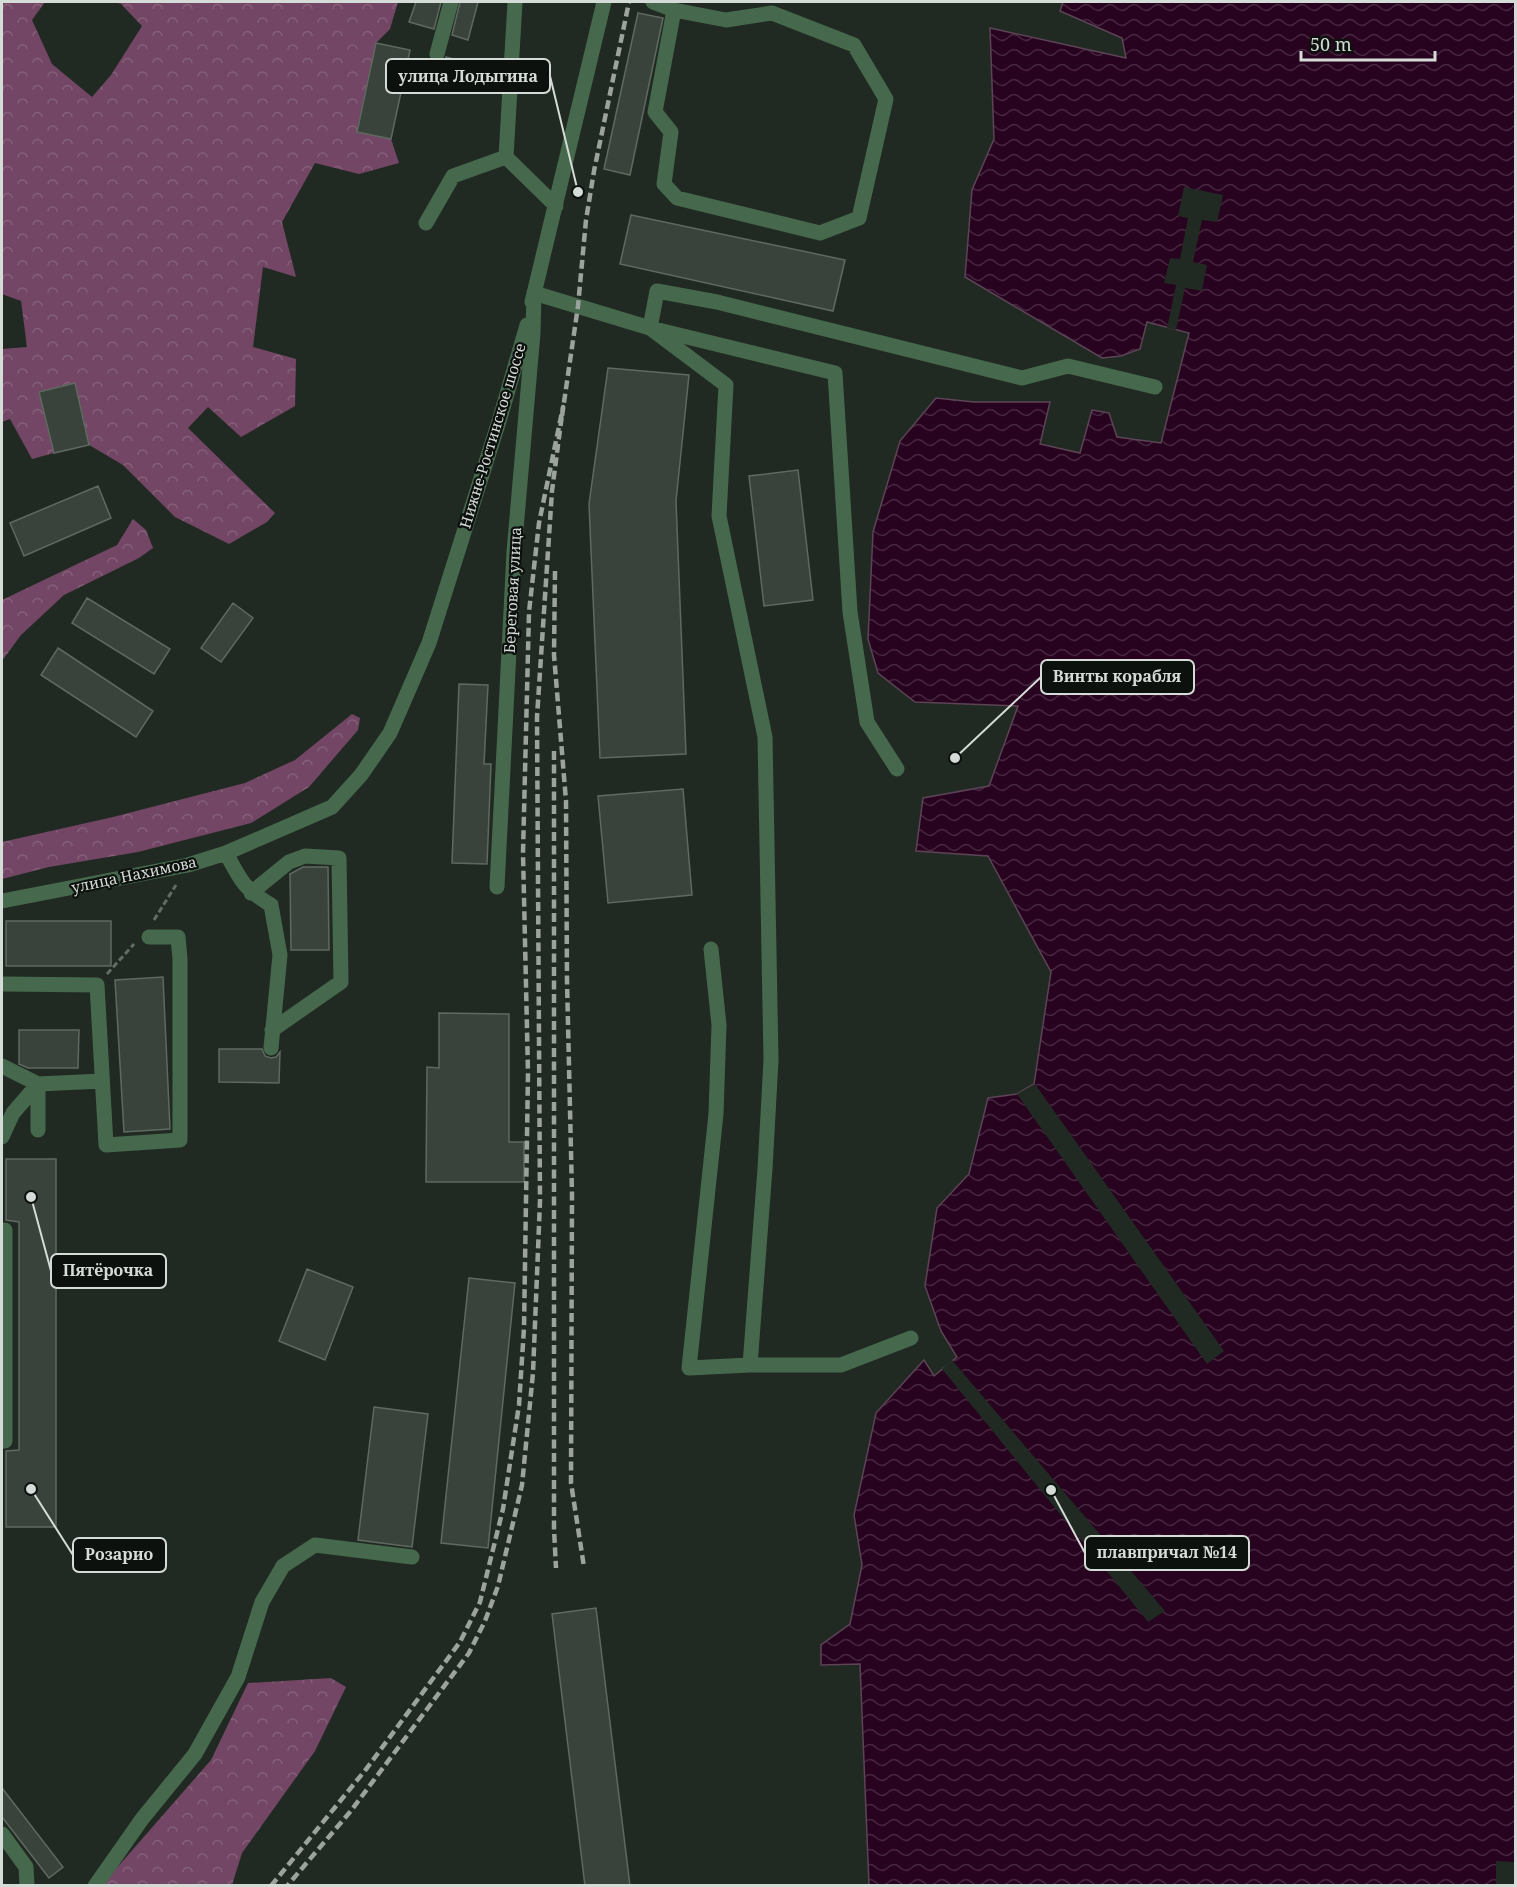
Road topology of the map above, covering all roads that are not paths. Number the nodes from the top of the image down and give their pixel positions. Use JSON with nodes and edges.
{"nodes":[{"id":1,"x":451,"y":2,"type":"edge"},
{"id":2,"x":515,"y":2,"type":"edge"},
{"id":3,"x":604,"y":2,"type":"edge"},
{"id":4,"x":653,"y":2,"type":"edge"},
{"id":5,"x":674,"y":10,"type":"junction"},
{"id":6,"x":437,"y":54,"type":"dead end"},
{"id":7,"x":506,"y":157,"type":"junction"},
{"id":8,"x":556,"y":206,"type":"junction"},
{"id":9,"x":426,"y":223,"type":"dead end"},
{"id":10,"x":534,"y":293,"type":"junction"},
{"id":11,"x":650,"y":328,"type":"junction"},
{"id":12,"x":1155,"y":387,"type":"dead end"},
{"id":13,"x":897,"y":769,"type":"dead end"},
{"id":14,"x":297,"y":822,"type":"joint"},
{"id":15,"x":226,"y":853,"type":"junction"},
{"id":16,"x":497,"y":887,"type":"dead end"},
{"id":17,"x":251,"y":893,"type":"junction"},
{"id":18,"x":2,"y":902,"type":"edge"},
{"id":19,"x":146,"y":934,"type":"road end"},
{"id":20,"x":711,"y":949,"type":"dead end"},
{"id":21,"x":2,"y":984,"type":"edge"},
{"id":22,"x":272,"y":1030,"type":"junction"},
{"id":23,"x":271,"y":1048,"type":"dead end"},
{"id":24,"x":2,"y":1066,"type":"edge"},
{"id":25,"x":102,"y":1081,"type":"junction"},
{"id":26,"x":38,"y":1084,"type":"junction"},
{"id":27,"x":38,"y":1130,"type":"dead end"},
{"id":28,"x":2,"y":1137,"type":"edge"},
{"id":29,"x":2,"y":1230,"type":"edge"},
{"id":30,"x":3,"y":1306,"type":"edge"},
{"id":31,"x":911,"y":1338,"type":"dead end"},
{"id":32,"x":750,"y":1365,"type":"junction"},
{"id":33,"x":2,"y":1441,"type":"edge"},
{"id":34,"x":412,"y":1557,"type":"dead end"},
{"id":35,"x":2,"y":1834,"type":"edge"},
{"id":36,"x":27,"y":1886,"type":"edge"},
{"id":37,"x":95,"y":1886,"type":"edge"}],
"edges":[{"from":1,"to":6,"type":"street"},
{"from":2,"to":7,"type":"street"},
{"from":3,"to":8,"type":"street","name":"Нижне-Ростинское шоссе"},
{"from":4,"to":5,"type":"street"},
{"from":5,"to":5,"type":"street"},
{"from":7,"to":8,"type":"street"},
{"from":7,"to":9,"type":"street"},
{"from":8,"to":10,"type":"street","name":"Нижне-Ростинское шоссе"},
{"from":10,"to":11,"type":"street"},
{"from":10,"to":14,"type":"street","name":"Нижне-Ростинское шоссе"},
{"from":10,"to":16,"type":"street","name":"Береговая улица"},
{"from":11,"to":12,"type":"street"},
{"from":11,"to":13,"type":"street"},
{"from":11,"to":32,"type":"street"},
{"from":14,"to":15,"type":"street","name":"улица Нахимова"},
{"from":15,"to":17,"type":"street"},
{"from":15,"to":18,"type":"street","name":"улица Нахимова"},
{"from":17,"to":22,"type":"street"},
{"from":17,"to":22,"type":"street"},
{"from":19,"to":25,"type":"street"},
{"from":20,"to":32,"type":"street"},
{"from":21,"to":25,"type":"street"},
{"from":22,"to":23,"type":"street"},
{"from":24,"to":26,"type":"street"},
{"from":25,"to":26,"type":"street"},
{"from":26,"to":27,"type":"street"},
{"from":26,"to":28,"type":"street"},
{"from":29,"to":30,"type":"street"},
{"from":30,"to":33,"type":"street"},
{"from":31,"to":32,"type":"street"},
{"from":34,"to":37,"type":"street"},
{"from":35,"to":36,"type":"street"}]}
